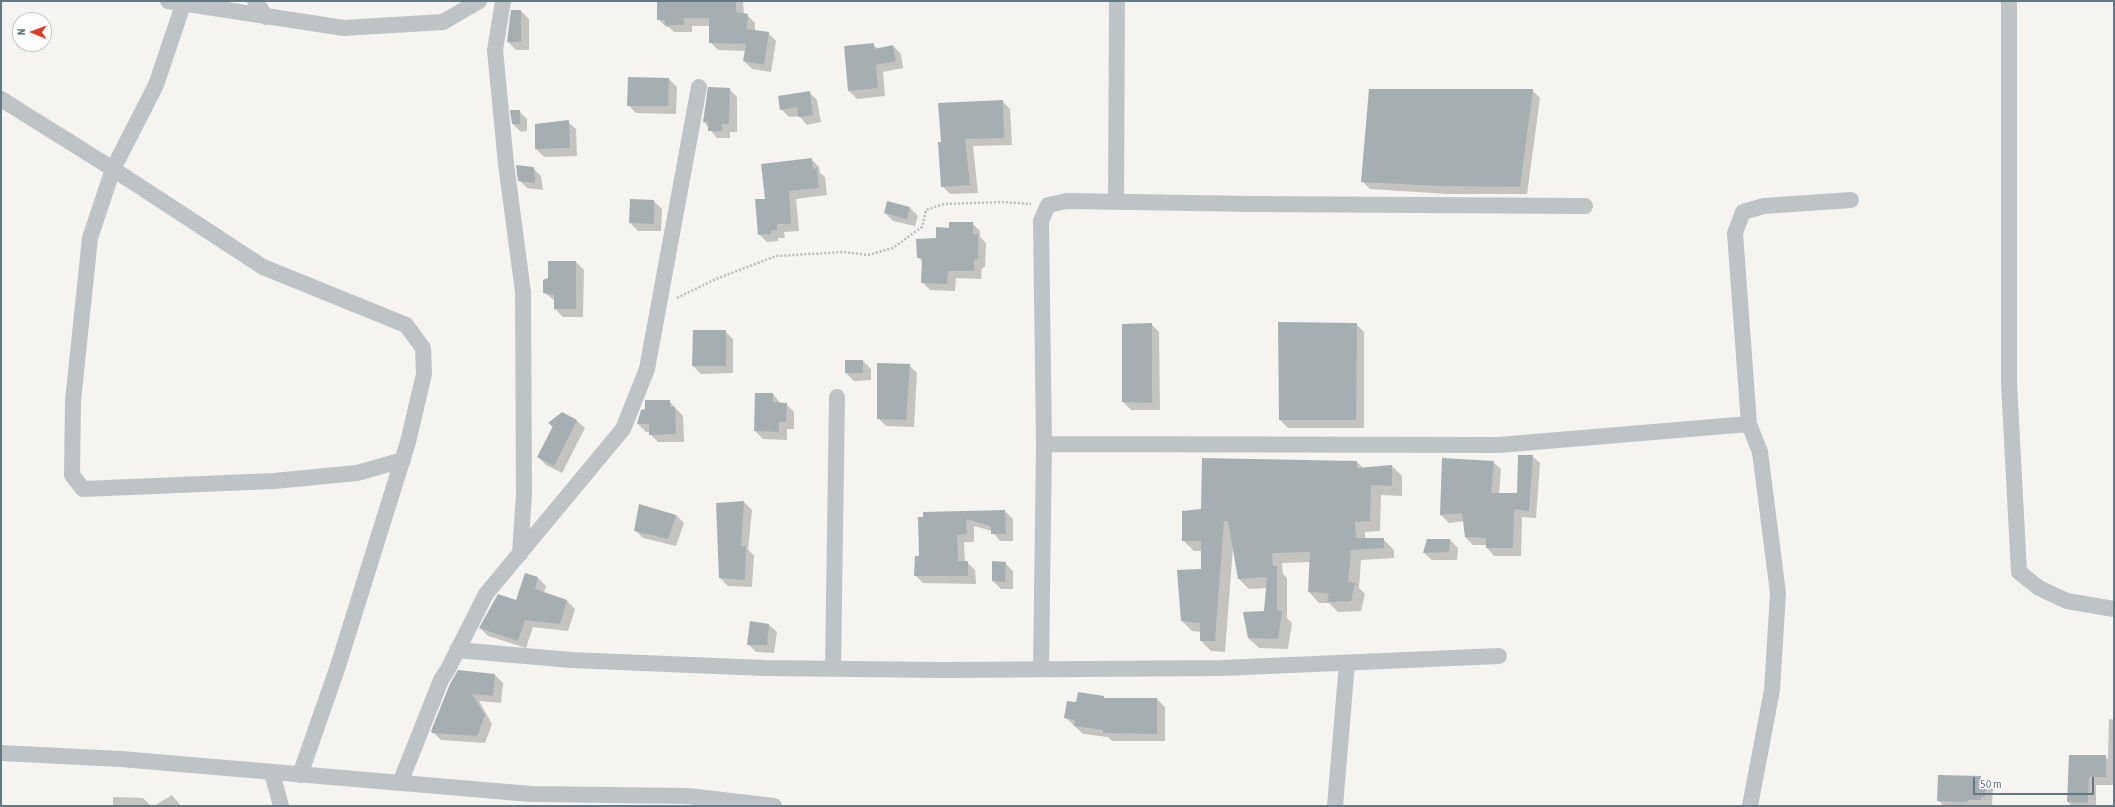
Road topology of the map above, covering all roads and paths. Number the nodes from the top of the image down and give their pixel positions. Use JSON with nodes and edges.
{"nodes":[{"id":1,"x":255,"y":1,"type":"edge"},
{"id":2,"x":479,"y":1,"type":"edge"},
{"id":3,"x":503,"y":1,"type":"edge"},
{"id":4,"x":1118,"y":1,"type":"edge"},
{"id":5,"x":2009,"y":1,"type":"edge"},
{"id":6,"x":176,"y":3,"type":"edge"},
{"id":7,"x":266,"y":17,"type":"junction"},
{"id":8,"x":699,"y":87,"type":"dead end"},
{"id":9,"x":1,"y":99,"type":"edge"},
{"id":10,"x":113,"y":169,"type":"junction"},
{"id":11,"x":1851,"y":200,"type":"dead end"},
{"id":12,"x":1116,"y":202,"type":"junction"},
{"id":13,"x":1048,"y":205,"type":"junction"},
{"id":14,"x":1585,"y":206,"type":"dead end"},
{"id":15,"x":658,"y":306,"type":"junction"},
{"id":16,"x":837,"y":396,"type":"dead end"},
{"id":17,"x":1749,"y":424,"type":"junction"},
{"id":18,"x":1044,"y":444,"type":"junction"},
{"id":19,"x":403,"y":460,"type":"junction"},
{"id":20,"x":520,"y":554,"type":"junction"},
{"id":21,"x":2114,"y":609,"type":"edge"},
{"id":22,"x":457,"y":650,"type":"junction"},
{"id":23,"x":1499,"y":656,"type":"dead end"},
{"id":24,"x":1348,"y":663,"type":"junction"},
{"id":25,"x":833,"y":668,"type":"junction"},
{"id":26,"x":1041,"y":669,"type":"junction"},
{"id":27,"x":1,"y":753,"type":"edge"},
{"id":28,"x":272,"y":773,"type":"junction"},
{"id":29,"x":300,"y":775,"type":"junction"},
{"id":30,"x":400,"y":784,"type":"junction"},
{"id":31,"x":501,"y":799,"type":"edge"},
{"id":32,"x":647,"y":801,"type":"edge"},
{"id":33,"x":281,"y":806,"type":"edge"},
{"id":34,"x":774,"y":806,"type":"edge"},
{"id":35,"x":1335,"y":806,"type":"edge"},
{"id":36,"x":1750,"y":806,"type":"edge"}],
"edges":[{"from":1,"to":7,"type":"street"},
{"from":2,"to":7,"type":"street"},
{"from":3,"to":20,"type":"street"},
{"from":4,"to":12,"type":"street"},
{"from":5,"to":21,"type":"street"},
{"from":6,"to":7,"type":"street"},
{"from":6,"to":10,"type":"street"},
{"from":8,"to":15,"type":"street"},
{"from":9,"to":10,"type":"street"},
{"from":10,"to":19,"type":"street"},
{"from":10,"to":19,"type":"street"},
{"from":11,"to":17,"type":"street"},
{"from":12,"to":13,"type":"street"},
{"from":12,"to":14,"type":"street"},
{"from":13,"to":15,"type":"path"},
{"from":13,"to":18,"type":"street"},
{"from":15,"to":20,"type":"street"},
{"from":16,"to":25,"type":"street"},
{"from":17,"to":18,"type":"street"},
{"from":17,"to":36,"type":"street"},
{"from":18,"to":26,"type":"street"},
{"from":19,"to":29,"type":"street"},
{"from":20,"to":22,"type":"street"},
{"from":22,"to":25,"type":"street"},
{"from":22,"to":30,"type":"street"},
{"from":23,"to":24,"type":"street"},
{"from":24,"to":26,"type":"street"},
{"from":24,"to":35,"type":"street"},
{"from":25,"to":26,"type":"street"},
{"from":27,"to":28,"type":"street"},
{"from":28,"to":29,"type":"street"},
{"from":28,"to":33,"type":"street"},
{"from":29,"to":30,"type":"street"},
{"from":30,"to":31,"type":"street"},
{"from":31,"to":32,"type":"street"},
{"from":32,"to":34,"type":"street"}]}
